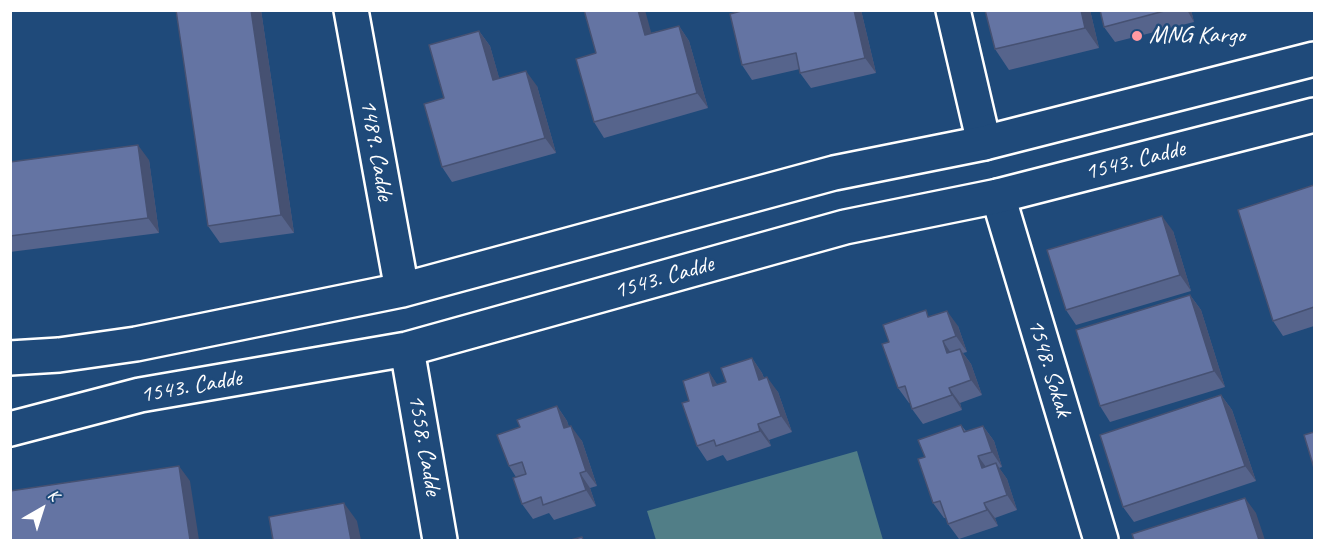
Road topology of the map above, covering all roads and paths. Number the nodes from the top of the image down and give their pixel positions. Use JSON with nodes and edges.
{"nodes":[{"id":1,"x":351,"y":10,"type":"edge"},
{"id":2,"x":953,"y":10,"type":"edge"},
{"id":3,"x":1314,"y":58,"type":"edge"},
{"id":4,"x":1314,"y":115,"type":"edge"},
{"id":5,"x":984,"y":143,"type":"junction"},
{"id":6,"x":998,"y":196,"type":"junction"},
{"id":7,"x":402,"y":290,"type":"junction"},
{"id":8,"x":407,"y":350,"type":"junction"},
{"id":9,"x":10,"y":358,"type":"edge"},
{"id":10,"x":10,"y":429,"type":"edge"},
{"id":11,"x":440,"y":540,"type":"edge"},
{"id":12,"x":1101,"y":540,"type":"edge"}],
"edges":[{"from":1,"to":7,"type":"main road","name":"1489. Cadde"},
{"from":2,"to":5,"type":"main road"},
{"from":3,"to":5,"type":"main road"},
{"from":4,"to":6,"type":"main road","name":"1543. Cadde"},
{"from":5,"to":7,"type":"main road"},
{"from":6,"to":8,"type":"main road","name":"1543. Cadde"},
{"from":6,"to":12,"type":"main road","name":"1548. Sokak"},
{"from":7,"to":9,"type":"main road"},
{"from":8,"to":10,"type":"main road","name":"1543. Cadde"},
{"from":8,"to":11,"type":"main road","name":"1558. Cadde"}]}
